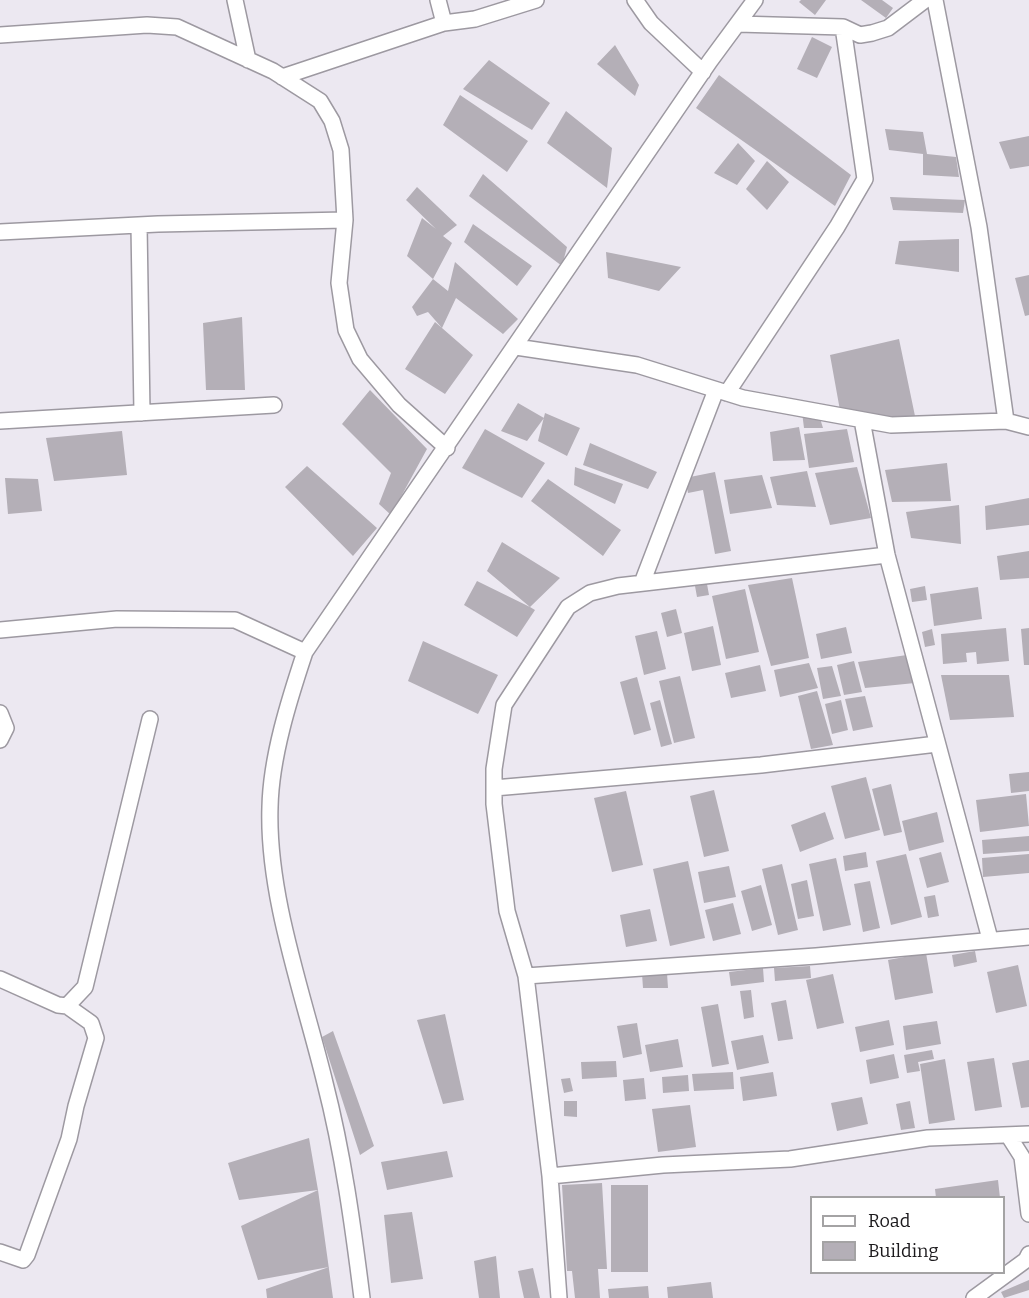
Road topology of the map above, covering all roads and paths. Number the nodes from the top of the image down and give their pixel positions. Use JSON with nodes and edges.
{"nodes":[{"id":1,"x":235,"y":0,"type":"edge"},
{"id":2,"x":438,"y":0,"type":"edge"},
{"id":3,"x":536,"y":0,"type":"edge"},
{"id":4,"x":635,"y":0,"type":"edge"},
{"id":5,"x":755,"y":0,"type":"edge"},
{"id":6,"x":925,"y":0,"type":"edge"},
{"id":7,"x":935,"y":0,"type":"edge"},
{"id":8,"x":444,"y":23,"type":"junction"},
{"id":9,"x":738,"y":24,"type":"junction"},
{"id":10,"x":843,"y":27,"type":"junction"},
{"id":11,"x":0,"y":35,"type":"edge"},
{"id":12,"x":248,"y":60,"type":"junction"},
{"id":13,"x":703,"y":72,"type":"junction"},
{"id":14,"x":282,"y":77,"type":"junction"},
{"id":15,"x":345,"y":220,"type":"junction"},
{"id":16,"x":139,"y":225,"type":"junction"},
{"id":17,"x":0,"y":231,"type":"edge"},
{"id":18,"x":516,"y":347,"type":"junction"},
{"id":19,"x":722,"y":391,"type":"junction"},
{"id":20,"x":274,"y":405,"type":"dead end"},
{"id":21,"x":142,"y":413,"type":"junction"},
{"id":22,"x":862,"y":420,"type":"junction"},
{"id":23,"x":0,"y":421,"type":"edge"},
{"id":24,"x":1006,"y":421,"type":"junction"},
{"id":25,"x":1029,"y":427,"type":"edge"},
{"id":26,"x":447,"y":448,"type":"junction"},
{"id":27,"x":887,"y":555,"type":"junction"},
{"id":28,"x":642,"y":583,"type":"junction"},
{"id":29,"x":0,"y":630,"type":"edge"},
{"id":30,"x":304,"y":652,"type":"junction"},
{"id":31,"x":0,"y":712,"type":"edge"},
{"id":32,"x":150,"y":719,"type":"dead end"},
{"id":33,"x":0,"y":740,"type":"edge"},
{"id":34,"x":937,"y":744,"type":"junction"},
{"id":35,"x":494,"y":788,"type":"junction"},
{"id":36,"x":1029,"y":937,"type":"edge"},
{"id":37,"x":990,"y":939,"type":"junction"},
{"id":38,"x":526,"y":976,"type":"junction"},
{"id":39,"x":0,"y":979,"type":"edge"},
{"id":40,"x":67,"y":1006,"type":"junction"},
{"id":41,"x":1029,"y":1134,"type":"edge"},
{"id":42,"x":1008,"y":1135,"type":"junction"},
{"id":43,"x":1026,"y":1153,"type":"edge"},
{"id":44,"x":550,"y":1176,"type":"junction"},
{"id":45,"x":1029,"y":1214,"type":"edge"},
{"id":46,"x":0,"y":1252,"type":"edge"},
{"id":47,"x":1029,"y":1254,"type":"edge"},
{"id":48,"x":362,"y":1298,"type":"edge"},
{"id":49,"x":559,"y":1298,"type":"edge"},
{"id":50,"x":974,"y":1298,"type":"edge"}],
"edges":[{"from":1,"to":12,"type":"street"},
{"from":2,"to":8,"type":"street"},
{"from":3,"to":8,"type":"street"},
{"from":4,"to":13,"type":"street"},
{"from":5,"to":9,"type":"street"},
{"from":6,"to":10,"type":"street"},
{"from":7,"to":24,"type":"street"},
{"from":8,"to":14,"type":"street"},
{"from":9,"to":10,"type":"street"},
{"from":9,"to":13,"type":"street"},
{"from":10,"to":19,"type":"street"},
{"from":11,"to":12,"type":"street"},
{"from":12,"to":14,"type":"street"},
{"from":13,"to":18,"type":"street"},
{"from":14,"to":15,"type":"street"},
{"from":15,"to":16,"type":"street"},
{"from":15,"to":26,"type":"street"},
{"from":16,"to":17,"type":"street"},
{"from":16,"to":21,"type":"street"},
{"from":18,"to":19,"type":"street"},
{"from":18,"to":26,"type":"street"},
{"from":19,"to":22,"type":"street"},
{"from":19,"to":28,"type":"street"},
{"from":20,"to":21,"type":"street"},
{"from":21,"to":23,"type":"street"},
{"from":22,"to":24,"type":"street"},
{"from":22,"to":27,"type":"street"},
{"from":24,"to":25,"type":"street"},
{"from":26,"to":30,"type":"street"},
{"from":27,"to":28,"type":"street"},
{"from":27,"to":34,"type":"street"},
{"from":28,"to":35,"type":"street"},
{"from":29,"to":30,"type":"street"},
{"from":30,"to":48,"type":"street"},
{"from":31,"to":33,"type":"street"},
{"from":32,"to":40,"type":"street"},
{"from":34,"to":35,"type":"street"},
{"from":34,"to":37,"type":"street"},
{"from":35,"to":38,"type":"street"},
{"from":36,"to":37,"type":"street"},
{"from":37,"to":38,"type":"street"},
{"from":38,"to":44,"type":"street"},
{"from":39,"to":40,"type":"street"},
{"from":40,"to":46,"type":"street"},
{"from":41,"to":42,"type":"street"},
{"from":42,"to":43,"type":"street"},
{"from":42,"to":44,"type":"street"},
{"from":43,"to":45,"type":"street"},
{"from":44,"to":49,"type":"street"},
{"from":47,"to":50,"type":"street"}]}
